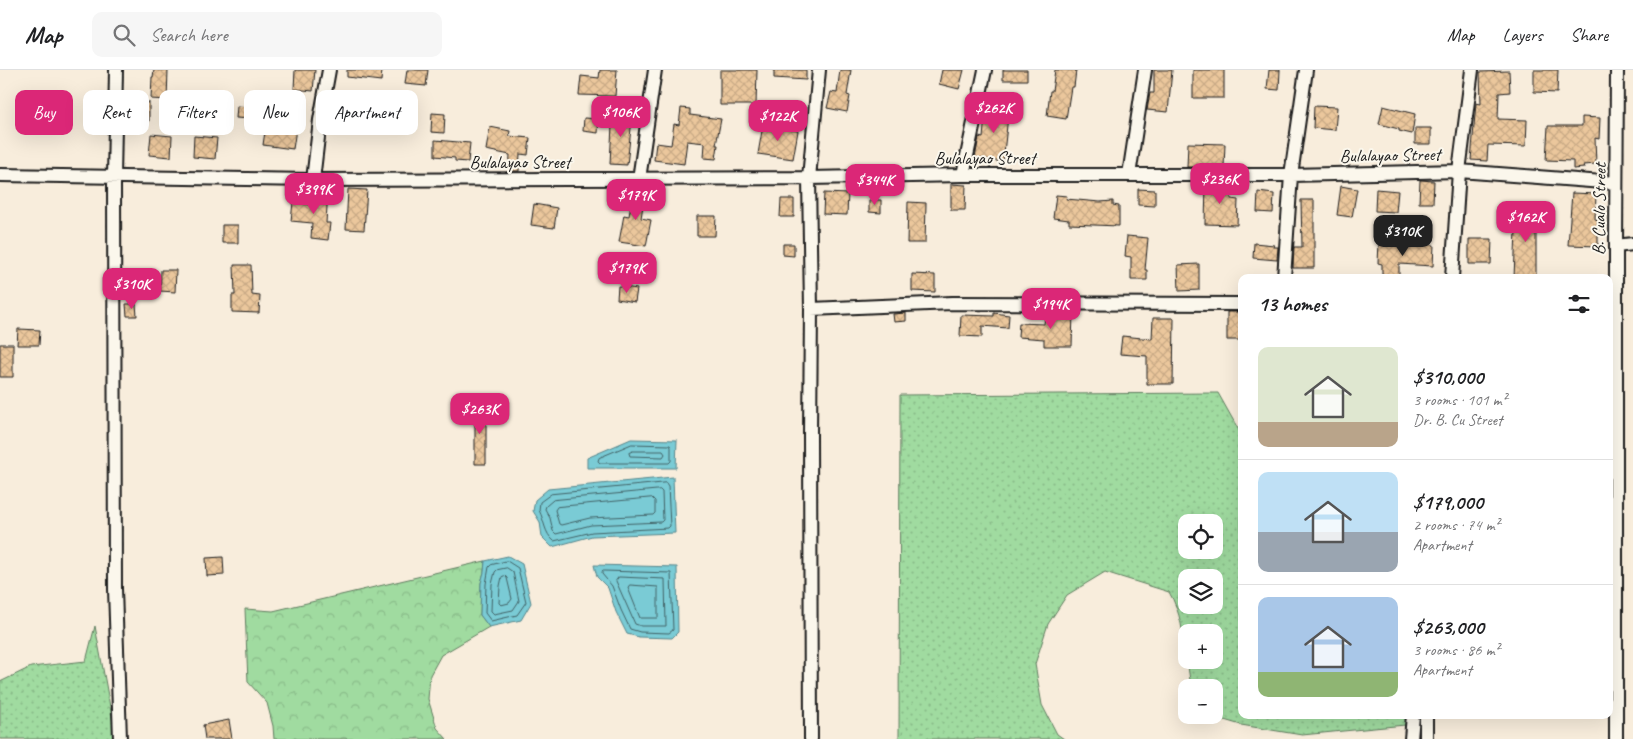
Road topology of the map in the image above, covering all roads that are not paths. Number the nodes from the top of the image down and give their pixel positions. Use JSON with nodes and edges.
{"nodes":[{"id":1,"x":116,"y":70,"type":"edge"},
{"id":2,"x":329,"y":70,"type":"edge"},
{"id":3,"x":655,"y":70,"type":"edge"},
{"id":4,"x":819,"y":70,"type":"edge"},
{"id":5,"x":985,"y":70,"type":"edge"},
{"id":6,"x":1144,"y":70,"type":"edge"},
{"id":7,"x":1306,"y":70,"type":"edge"},
{"id":8,"x":1472,"y":70,"type":"edge"},
{"id":9,"x":1617,"y":70,"type":"edge"},
{"id":10,"x":1459,"y":171,"type":"junction"},
{"id":11,"x":0,"y":175,"type":"edge"},
{"id":12,"x":963,"y":175,"type":"junction"},
{"id":13,"x":1129,"y":175,"type":"junction"},
{"id":14,"x":1291,"y":175,"type":"junction"},
{"id":15,"x":114,"y":178,"type":"junction"},
{"id":16,"x":810,"y":178,"type":"junction"},
{"id":17,"x":639,"y":179,"type":"junction"},
{"id":18,"x":313,"y":180,"type":"junction"},
{"id":19,"x":1616,"y":183,"type":"junction"},
{"id":20,"x":1633,"y":244,"type":"edge"},
{"id":21,"x":1616,"y":246,"type":"junction"},
{"id":22,"x":1284,"y":274,"type":"edge"},
{"id":23,"x":1452,"y":274,"type":"edge"},
{"id":24,"x":1238,"y":304,"type":"edge"},
{"id":25,"x":811,"y":310,"type":"junction"},
{"id":26,"x":1613,"y":669,"type":"edge"},
{"id":27,"x":1413,"y":719,"type":"edge"},
{"id":28,"x":1426,"y":719,"type":"edge"},
{"id":29,"x":120,"y":739,"type":"edge"},
{"id":30,"x":811,"y":739,"type":"edge"},
{"id":31,"x":1411,"y":739,"type":"edge"},
{"id":32,"x":1426,"y":739,"type":"edge"},
{"id":33,"x":1616,"y":739,"type":"edge"}],
"edges":[{"from":1,"to":15,"type":"street"},
{"from":2,"to":18,"type":"street"},
{"from":3,"to":17,"type":"street"},
{"from":4,"to":16,"type":"street"},
{"from":5,"to":12,"type":"street"},
{"from":6,"to":13,"type":"street"},
{"from":7,"to":14,"type":"street"},
{"from":8,"to":10,"type":"street"},
{"from":9,"to":19,"type":"street","name":"B. Cualo Street"},
{"from":10,"to":14,"type":"street","name":"Bulalayao Street"},
{"from":10,"to":19,"type":"street","name":"Bulalayao Street"},
{"from":10,"to":23,"type":"street"},
{"from":11,"to":15,"type":"street","name":"Bulalayao Street"},
{"from":12,"to":13,"type":"street","name":"Bulalayao Street"},
{"from":12,"to":16,"type":"street","name":"Bulalayao Street"},
{"from":13,"to":14,"type":"street","name":"Bulalayao Street"},
{"from":14,"to":22,"type":"street"},
{"from":15,"to":18,"type":"street","name":"Bulalayao Street"},
{"from":15,"to":29,"type":"street"},
{"from":16,"to":17,"type":"street","name":"Bulalayao Street"},
{"from":16,"to":25,"type":"street"},
{"from":17,"to":18,"type":"street","name":"Bulalayao Street"},
{"from":19,"to":21,"type":"street","name":"B. Cualo Street"},
{"from":20,"to":21,"type":"street"},
{"from":21,"to":26,"type":"street","name":"B. Cualo Street"},
{"from":24,"to":25,"type":"street"},
{"from":25,"to":30,"type":"street"},
{"from":26,"to":33,"type":"street","name":"B. Cualo Street"},
{"from":27,"to":31,"type":"street"},
{"from":28,"to":32,"type":"street"}]}
